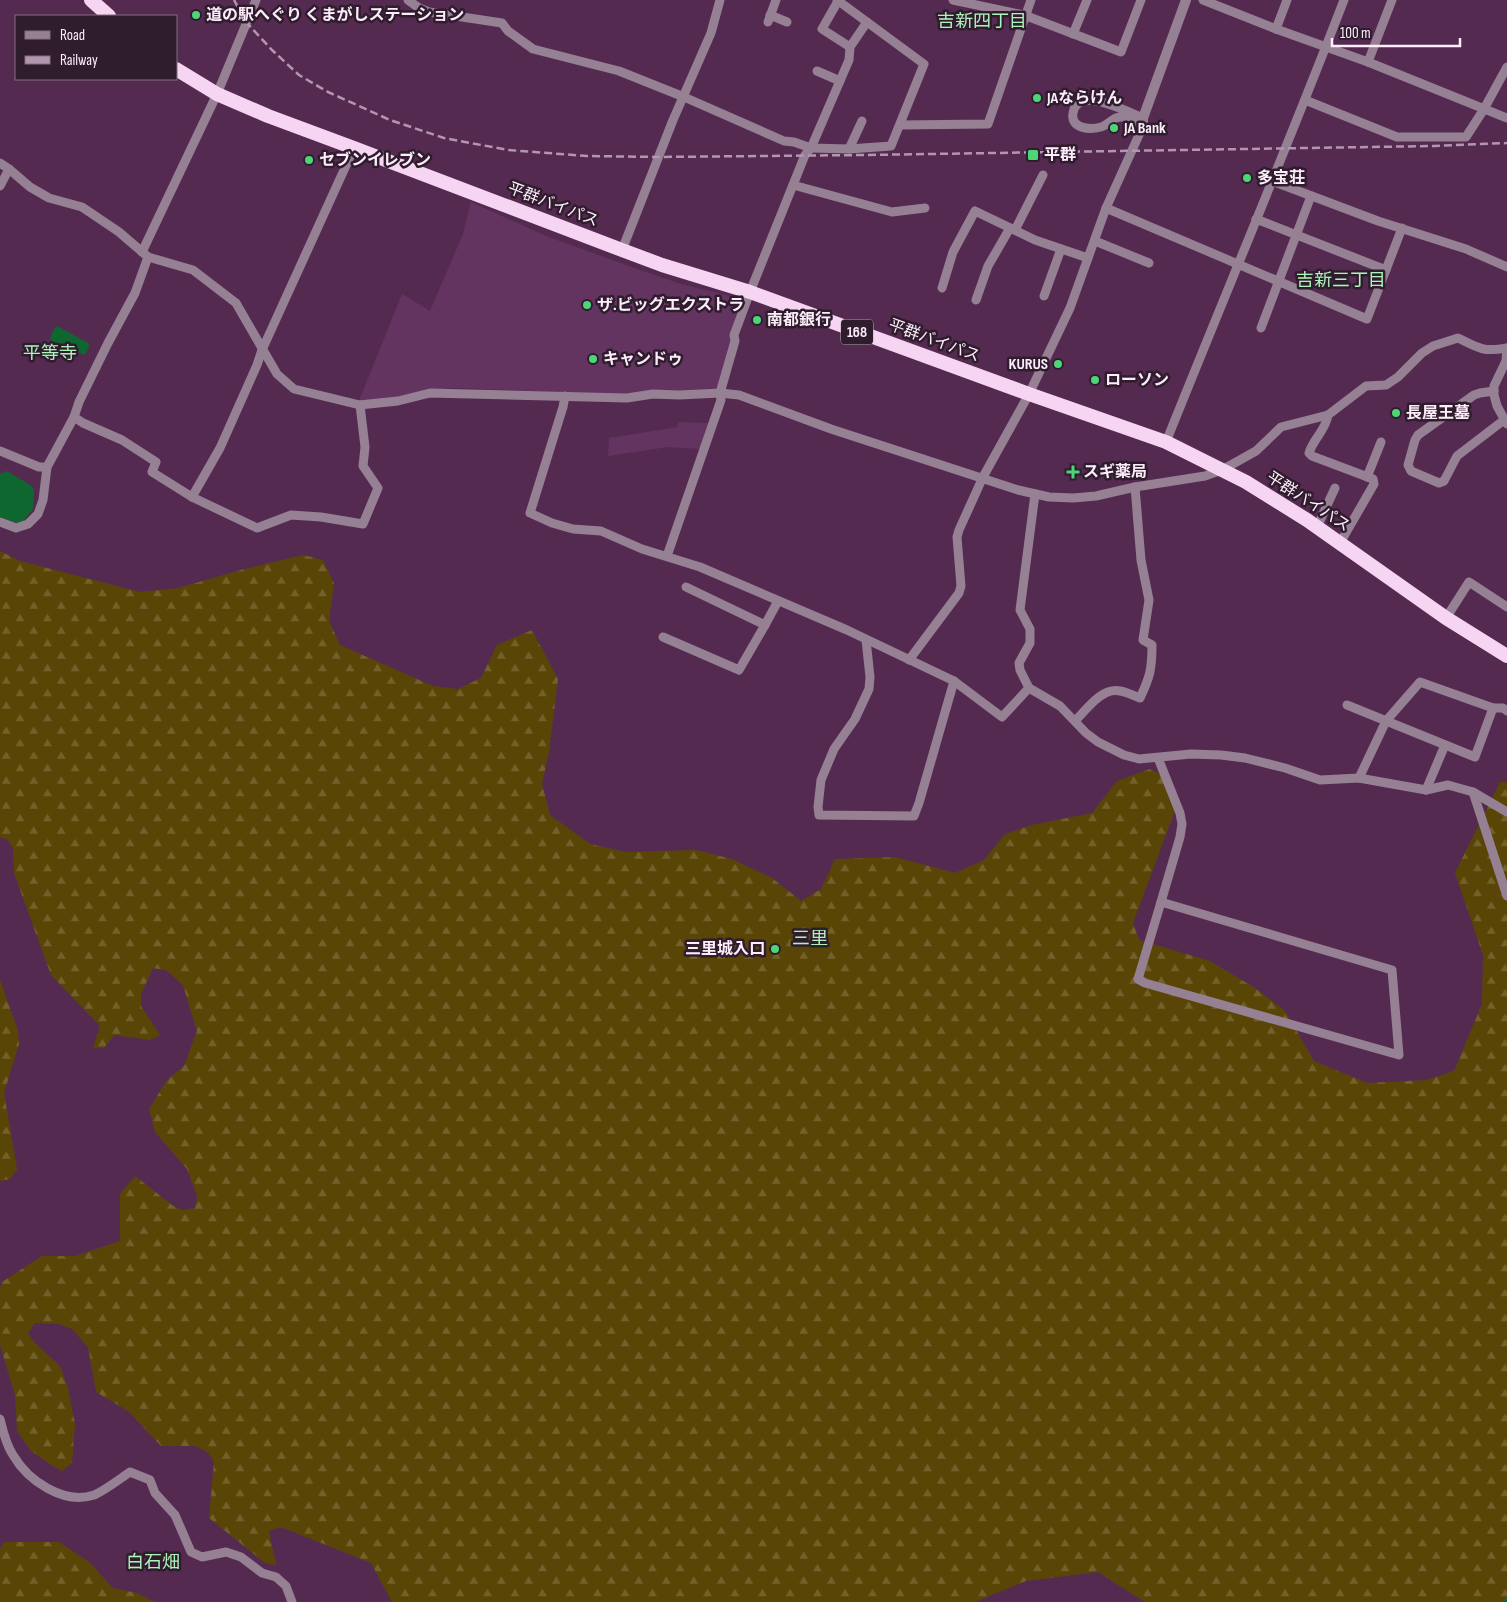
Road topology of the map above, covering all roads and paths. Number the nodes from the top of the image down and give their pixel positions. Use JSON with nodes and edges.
{"nodes":[{"id":1,"x":90,"y":0,"type":"edge"},
{"id":2,"x":256,"y":0,"type":"edge"},
{"id":3,"x":408,"y":0,"type":"edge"},
{"id":4,"x":720,"y":0,"type":"edge"},
{"id":5,"x":776,"y":0,"type":"edge"},
{"id":6,"x":838,"y":0,"type":"edge"},
{"id":7,"x":953,"y":0,"type":"edge"},
{"id":8,"x":1031,"y":0,"type":"edge"},
{"id":9,"x":1087,"y":0,"type":"edge"},
{"id":10,"x":1141,"y":0,"type":"edge"},
{"id":11,"x":1186,"y":0,"type":"edge"},
{"id":12,"x":1203,"y":0,"type":"edge"},
{"id":13,"x":1230,"y":0,"type":"edge"},
{"id":14,"x":1288,"y":0,"type":"edge"},
{"id":15,"x":1344,"y":0,"type":"edge"},
{"id":16,"x":1392,"y":0,"type":"edge"},
{"id":17,"x":1227,"y":9,"type":"junction"},
{"id":18,"x":108,"y":15,"type":"edge"},
{"id":19,"x":1024,"y":15,"type":"junction"},
{"id":20,"x":787,"y":22,"type":"dead end"},
{"id":21,"x":867,"y":22,"type":"junction"},
{"id":22,"x":1276,"y":29,"type":"junction"},
{"id":23,"x":1073,"y":34,"type":"junction"},
{"id":24,"x":850,"y":47,"type":"junction"},
{"id":25,"x":1326,"y":48,"type":"junction"},
{"id":26,"x":1368,"y":62,"type":"junction"},
{"id":27,"x":1507,"y":67,"type":"edge"},
{"id":28,"x":178,"y":70,"type":"edge"},
{"id":29,"x":817,"y":71,"type":"dead end"},
{"id":30,"x":840,"y":81,"type":"junction"},
{"id":31,"x":217,"y":94,"type":"junction"},
{"id":32,"x":684,"y":97,"type":"junction"},
{"id":33,"x":1305,"y":100,"type":"junction"},
{"id":34,"x":1484,"y":109,"type":"junction"},
{"id":35,"x":1507,"y":118,"type":"edge"},
{"id":36,"x":862,"y":121,"type":"dead end"},
{"id":37,"x":1143,"y":122,"type":"junction"},
{"id":38,"x":900,"y":125,"type":"junction"},
{"id":39,"x":354,"y":148,"type":"junction"},
{"id":40,"x":811,"y":148,"type":"junction"},
{"id":41,"x":849,"y":149,"type":"junction"},
{"id":42,"x":0,"y":163,"type":"edge"},
{"id":43,"x":9,"y":169,"type":"junction"},
{"id":44,"x":1043,"y":175,"type":"dead end"},
{"id":45,"x":1272,"y":181,"type":"junction"},
{"id":46,"x":793,"y":185,"type":"junction"},
{"id":47,"x":0,"y":186,"type":"edge"},
{"id":48,"x":1311,"y":196,"type":"junction"},
{"id":49,"x":925,"y":208,"type":"dead end"},
{"id":50,"x":1106,"y":208,"type":"junction"},
{"id":51,"x":1256,"y":218,"type":"junction"},
{"id":52,"x":1402,"y":228,"type":"junction"},
{"id":53,"x":1012,"y":229,"type":"junction"},
{"id":54,"x":1297,"y":234,"type":"junction"},
{"id":55,"x":1095,"y":242,"type":"junction"},
{"id":56,"x":1062,"y":249,"type":"junction"},
{"id":57,"x":622,"y":250,"type":"junction"},
{"id":58,"x":145,"y":255,"type":"junction"},
{"id":59,"x":1088,"y":258,"type":"junction"},
{"id":60,"x":1149,"y":263,"type":"dead end"},
{"id":61,"x":1237,"y":264,"type":"junction"},
{"id":62,"x":1507,"y":267,"type":"edge"},
{"id":63,"x":1386,"y":270,"type":"junction"},
{"id":64,"x":1279,"y":282,"type":"junction"},
{"id":65,"x":942,"y":288,"type":"dead end"},
{"id":66,"x":750,"y":292,"type":"junction"},
{"id":67,"x":1044,"y":296,"type":"dead end"},
{"id":68,"x":976,"y":300,"type":"dead end"},
{"id":69,"x":1261,"y":328,"type":"dead end"},
{"id":70,"x":262,"y":350,"type":"junction"},
{"id":71,"x":1494,"y":392,"type":"junction"},
{"id":72,"x":720,"y":393,"type":"junction"},
{"id":73,"x":1029,"y":394,"type":"junction"},
{"id":74,"x":565,"y":396,"type":"junction"},
{"id":75,"x":359,"y":405,"type":"junction"},
{"id":76,"x":1328,"y":415,"type":"junction"},
{"id":77,"x":74,"y":417,"type":"junction"},
{"id":78,"x":1506,"y":422,"type":"edge"},
{"id":79,"x":1166,"y":442,"type":"junction"},
{"id":80,"x":1381,"y":442,"type":"dead end"},
{"id":81,"x":0,"y":450,"type":"edge"},
{"id":82,"x":47,"y":467,"type":"junction"},
{"id":83,"x":1222,"y":470,"type":"junction"},
{"id":84,"x":982,"y":477,"type":"junction"},
{"id":85,"x":1367,"y":477,"type":"junction"},
{"id":86,"x":1135,"y":487,"type":"junction"},
{"id":87,"x":1335,"y":488,"type":"dead end"},
{"id":88,"x":1035,"y":494,"type":"junction"},
{"id":89,"x":192,"y":497,"type":"junction"},
{"id":90,"x":0,"y":522,"type":"edge"},
{"id":91,"x":1318,"y":527,"type":"junction"},
{"id":92,"x":1340,"y":543,"type":"junction"},
{"id":93,"x":667,"y":556,"type":"junction"},
{"id":94,"x":686,"y":587,"type":"dead end"},
{"id":95,"x":778,"y":601,"type":"junction"},
{"id":96,"x":1507,"y":607,"type":"edge"},
{"id":97,"x":1446,"y":618,"type":"junction"},
{"id":98,"x":764,"y":625,"type":"junction"},
{"id":99,"x":663,"y":636,"type":"dead end"},
{"id":100,"x":866,"y":640,"type":"junction"},
{"id":101,"x":1507,"y":656,"type":"edge"},
{"id":102,"x":909,"y":660,"type":"junction"},
{"id":103,"x":954,"y":681,"type":"junction"},
{"id":104,"x":1029,"y":688,"type":"junction"},
{"id":105,"x":1347,"y":705,"type":"dead end"},
{"id":106,"x":1493,"y":708,"type":"junction"},
{"id":107,"x":1507,"y":711,"type":"edge"},
{"id":108,"x":1075,"y":721,"type":"junction"},
{"id":109,"x":1386,"y":721,"type":"junction"},
{"id":110,"x":1445,"y":745,"type":"junction"},
{"id":111,"x":1158,"y":758,"type":"junction"},
{"id":112,"x":1358,"y":778,"type":"junction"},
{"id":113,"x":1426,"y":790,"type":"junction"},
{"id":114,"x":1473,"y":792,"type":"junction"},
{"id":115,"x":1507,"y":812,"type":"edge"},
{"id":116,"x":1507,"y":896,"type":"edge"},
{"id":117,"x":1161,"y":902,"type":"junction"},
{"id":118,"x":0,"y":1419,"type":"edge"},
{"id":119,"x":292,"y":1602,"type":"edge"}],
"edges":[{"from":1,"to":18,"type":"highway"},
{"from":2,"to":31,"type":"street"},
{"from":3,"to":32,"type":"street"},
{"from":4,"to":32,"type":"street"},
{"from":5,"to":20,"type":"street"},
{"from":6,"to":21,"type":"street"},
{"from":6,"to":24,"type":"street"},
{"from":7,"to":19,"type":"street"},
{"from":8,"to":19,"type":"street"},
{"from":9,"to":23,"type":"street"},
{"from":10,"to":23,"type":"street"},
{"from":11,"to":37,"type":"street"},
{"from":12,"to":17,"type":"street"},
{"from":13,"to":17,"type":"street"},
{"from":14,"to":22,"type":"street"},
{"from":15,"to":25,"type":"street"},
{"from":16,"to":26,"type":"street"},
{"from":17,"to":22,"type":"street"},
{"from":19,"to":23,"type":"street"},
{"from":19,"to":38,"type":"street"},
{"from":21,"to":24,"type":"street"},
{"from":21,"to":38,"type":"street"},
{"from":22,"to":25,"type":"street"},
{"from":24,"to":30,"type":"street"},
{"from":25,"to":26,"type":"street"},
{"from":25,"to":33,"type":"street"},
{"from":26,"to":34,"type":"street"},
{"from":27,"to":34,"type":"street"},
{"from":28,"to":31,"type":"highway","name":"平群バイパス","number":"168"},
{"from":29,"to":30,"type":"street"},
{"from":30,"to":40,"type":"street"},
{"from":31,"to":39,"type":"highway","name":"平群バイパス","number":"168"},
{"from":31,"to":58,"type":"street"},
{"from":32,"to":40,"type":"street"},
{"from":32,"to":57,"type":"street"},
{"from":33,"to":34,"type":"street"},
{"from":33,"to":45,"type":"street"},
{"from":34,"to":35,"type":"street"},
{"from":36,"to":41,"type":"street"},
{"from":37,"to":37,"type":"street"},
{"from":37,"to":50,"type":"street"},
{"from":38,"to":41,"type":"street"},
{"from":39,"to":57,"type":"highway","name":"平群バイパス","number":"168"},
{"from":39,"to":70,"type":"street"},
{"from":40,"to":41,"type":"street"},
{"from":40,"to":46,"type":"street"},
{"from":42,"to":43,"type":"street"},
{"from":43,"to":47,"type":"street"},
{"from":43,"to":58,"type":"street"},
{"from":44,"to":53,"type":"street"},
{"from":45,"to":48,"type":"street"},
{"from":45,"to":51,"type":"street"},
{"from":46,"to":49,"type":"street"},
{"from":46,"to":66,"type":"street"},
{"from":48,"to":52,"type":"street"},
{"from":48,"to":54,"type":"street"},
{"from":50,"to":55,"type":"street"},
{"from":50,"to":61,"type":"street"},
{"from":51,"to":54,"type":"street"},
{"from":51,"to":61,"type":"street"},
{"from":52,"to":62,"type":"street"},
{"from":52,"to":63,"type":"street"},
{"from":53,"to":56,"type":"street"},
{"from":53,"to":65,"type":"street"},
{"from":53,"to":68,"type":"street"},
{"from":54,"to":63,"type":"street"},
{"from":54,"to":64,"type":"street"},
{"from":55,"to":59,"type":"street"},
{"from":55,"to":60,"type":"street"},
{"from":56,"to":59,"type":"street"},
{"from":56,"to":67,"type":"street"},
{"from":57,"to":66,"type":"highway","name":"平群バイパス","number":"168"},
{"from":58,"to":70,"type":"street"},
{"from":58,"to":77,"type":"street"},
{"from":59,"to":73,"type":"street"},
{"from":61,"to":64,"type":"street"},
{"from":61,"to":79,"type":"street"},
{"from":63,"to":64,"type":"street"},
{"from":64,"to":69,"type":"street"},
{"from":66,"to":72,"type":"street"},
{"from":66,"to":73,"type":"highway","name":"平群バイパス","number":"168"},
{"from":70,"to":75,"type":"street"},
{"from":70,"to":89,"type":"street"},
{"from":71,"to":76,"type":"street"},
{"from":71,"to":78,"type":"street"},
{"from":71,"to":78,"type":"street"},
{"from":72,"to":74,"type":"street"},
{"from":72,"to":84,"type":"street"},
{"from":72,"to":93,"type":"street"},
{"from":73,"to":79,"type":"highway","name":"平群バイパス","number":"168"},
{"from":73,"to":84,"type":"street"},
{"from":74,"to":75,"type":"street"},
{"from":74,"to":93,"type":"street"},
{"from":75,"to":89,"type":"street"},
{"from":76,"to":83,"type":"street"},
{"from":76,"to":85,"type":"street"},
{"from":77,"to":82,"type":"street"},
{"from":77,"to":89,"type":"street"},
{"from":79,"to":83,"type":"highway","name":"平群バイパス","number":"168"},
{"from":80,"to":85,"type":"street"},
{"from":81,"to":82,"type":"street"},
{"from":82,"to":90,"type":"street"},
{"from":83,"to":86,"type":"street"},
{"from":83,"to":91,"type":"highway","name":"平群バイパス","number":"168"},
{"from":84,"to":88,"type":"street"},
{"from":84,"to":102,"type":"street"},
{"from":85,"to":92,"type":"street"},
{"from":86,"to":88,"type":"street"},
{"from":86,"to":108,"type":"street"},
{"from":87,"to":91,"type":"street"},
{"from":88,"to":104,"type":"street"},
{"from":91,"to":92,"type":"highway","name":"平群バイパス","number":"168"},
{"from":92,"to":97,"type":"highway","name":"平群バイパス","number":"168"},
{"from":93,"to":95,"type":"street"},
{"from":94,"to":98,"type":"street"},
{"from":95,"to":98,"type":"street"},
{"from":95,"to":100,"type":"street"},
{"from":96,"to":97,"type":"street"},
{"from":97,"to":101,"type":"highway","name":"平群バイパス","number":"168"},
{"from":98,"to":99,"type":"street"},
{"from":100,"to":102,"type":"street"},
{"from":100,"to":103,"type":"street"},
{"from":102,"to":103,"type":"street"},
{"from":103,"to":104,"type":"street"},
{"from":104,"to":108,"type":"street"},
{"from":105,"to":109,"type":"street"},
{"from":106,"to":107,"type":"street"},
{"from":106,"to":109,"type":"street"},
{"from":106,"to":110,"type":"street"},
{"from":108,"to":111,"type":"street"},
{"from":109,"to":110,"type":"street"},
{"from":109,"to":112,"type":"street"},
{"from":110,"to":113,"type":"street"},
{"from":111,"to":112,"type":"street"},
{"from":111,"to":117,"type":"street"},
{"from":112,"to":113,"type":"street"},
{"from":113,"to":114,"type":"street"},
{"from":114,"to":115,"type":"street"},
{"from":114,"to":116,"type":"street"},
{"from":117,"to":117,"type":"street"},
{"from":118,"to":119,"type":"street"}]}
